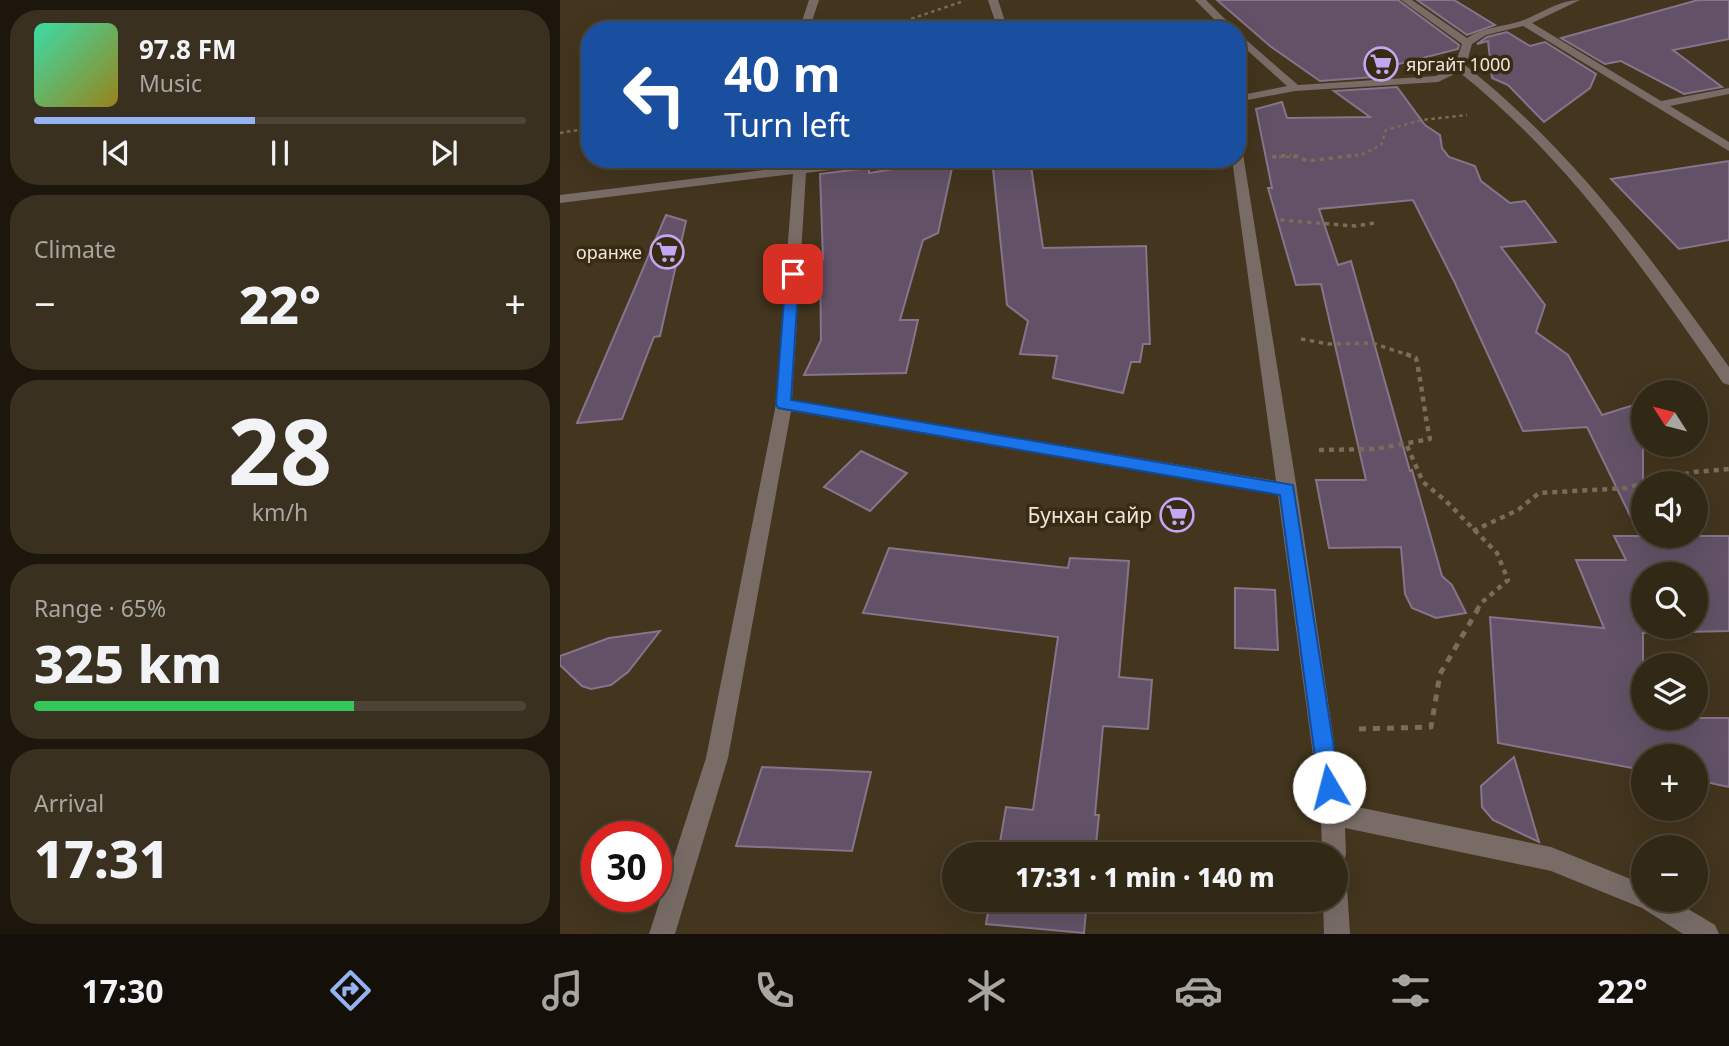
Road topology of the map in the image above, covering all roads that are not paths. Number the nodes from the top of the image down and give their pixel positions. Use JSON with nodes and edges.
{"nodes":[{"id":1,"x":814,"y":0,"type":"edge"},
{"id":2,"x":993,"y":0,"type":"edge"},
{"id":3,"x":1200,"y":0,"type":"edge"},
{"id":4,"x":1406,"y":0,"type":"edge"},
{"id":5,"x":1575,"y":0,"type":"edge"},
{"id":6,"x":807,"y":21,"type":"edge"},
{"id":7,"x":1000,"y":21,"type":"edge"},
{"id":8,"x":1222,"y":21,"type":"edge"},
{"id":9,"x":1524,"y":23,"type":"junction"},
{"id":10,"x":1246,"y":43,"type":"edge"},
{"id":11,"x":1467,"y":43,"type":"junction"},
{"id":12,"x":1460,"y":67,"type":"junction"},
{"id":13,"x":1295,"y":88,"type":"junction"},
{"id":14,"x":1729,"y":91,"type":"edge"},
{"id":15,"x":1246,"y":97,"type":"edge"},
{"id":16,"x":1660,"y":105,"type":"junction"},
{"id":17,"x":1729,"y":147,"type":"edge"},
{"id":18,"x":747,"y":168,"type":"edge"},
{"id":19,"x":816,"y":168,"type":"edge"},
{"id":20,"x":1239,"y":168,"type":"edge"},
{"id":21,"x":800,"y":170,"type":"junction"},
{"id":22,"x":743,"y":178,"type":"junction"},
{"id":23,"x":560,"y":199,"type":"edge"},
{"id":24,"x":1729,"y":379,"type":"edge"},
{"id":25,"x":784,"y":404,"type":"junction"},
{"id":26,"x":1288,"y":490,"type":"junction"},
{"id":27,"x":1333,"y":814,"type":"junction"},
{"id":28,"x":1334,"y":842,"type":"edge"},
{"id":29,"x":1631,"y":891,"type":"edge"},
{"id":30,"x":1336,"y":912,"type":"edge"},
{"id":31,"x":1670,"y":912,"type":"edge"},
{"id":32,"x":662,"y":934,"type":"edge"},
{"id":33,"x":1337,"y":934,"type":"edge"},
{"id":34,"x":1706,"y":934,"type":"edge"}],
"edges":[{"from":1,"to":6,"type":"street"},
{"from":2,"to":7,"type":"street"},
{"from":3,"to":8,"type":"street"},
{"from":4,"to":11,"type":"street"},
{"from":5,"to":9,"type":"street"},
{"from":9,"to":11,"type":"street"},
{"from":9,"to":16,"type":"street"},
{"from":10,"to":13,"type":"street"},
{"from":11,"to":12,"type":"street"},
{"from":12,"to":13,"type":"street"},
{"from":12,"to":24,"type":"street"},
{"from":13,"to":15,"type":"street"},
{"from":14,"to":16,"type":"street"},
{"from":16,"to":17,"type":"street"},
{"from":18,"to":22,"type":"street"},
{"from":19,"to":21,"type":"street"},
{"from":20,"to":26,"type":"street"},
{"from":21,"to":22,"type":"street"},
{"from":21,"to":25,"type":"street"},
{"from":22,"to":23,"type":"street"},
{"from":25,"to":26,"type":"street"},
{"from":25,"to":32,"type":"street"},
{"from":26,"to":27,"type":"street"},
{"from":27,"to":28,"type":"street"},
{"from":27,"to":29,"type":"street"},
{"from":30,"to":33,"type":"street"},
{"from":31,"to":34,"type":"street"}]}
